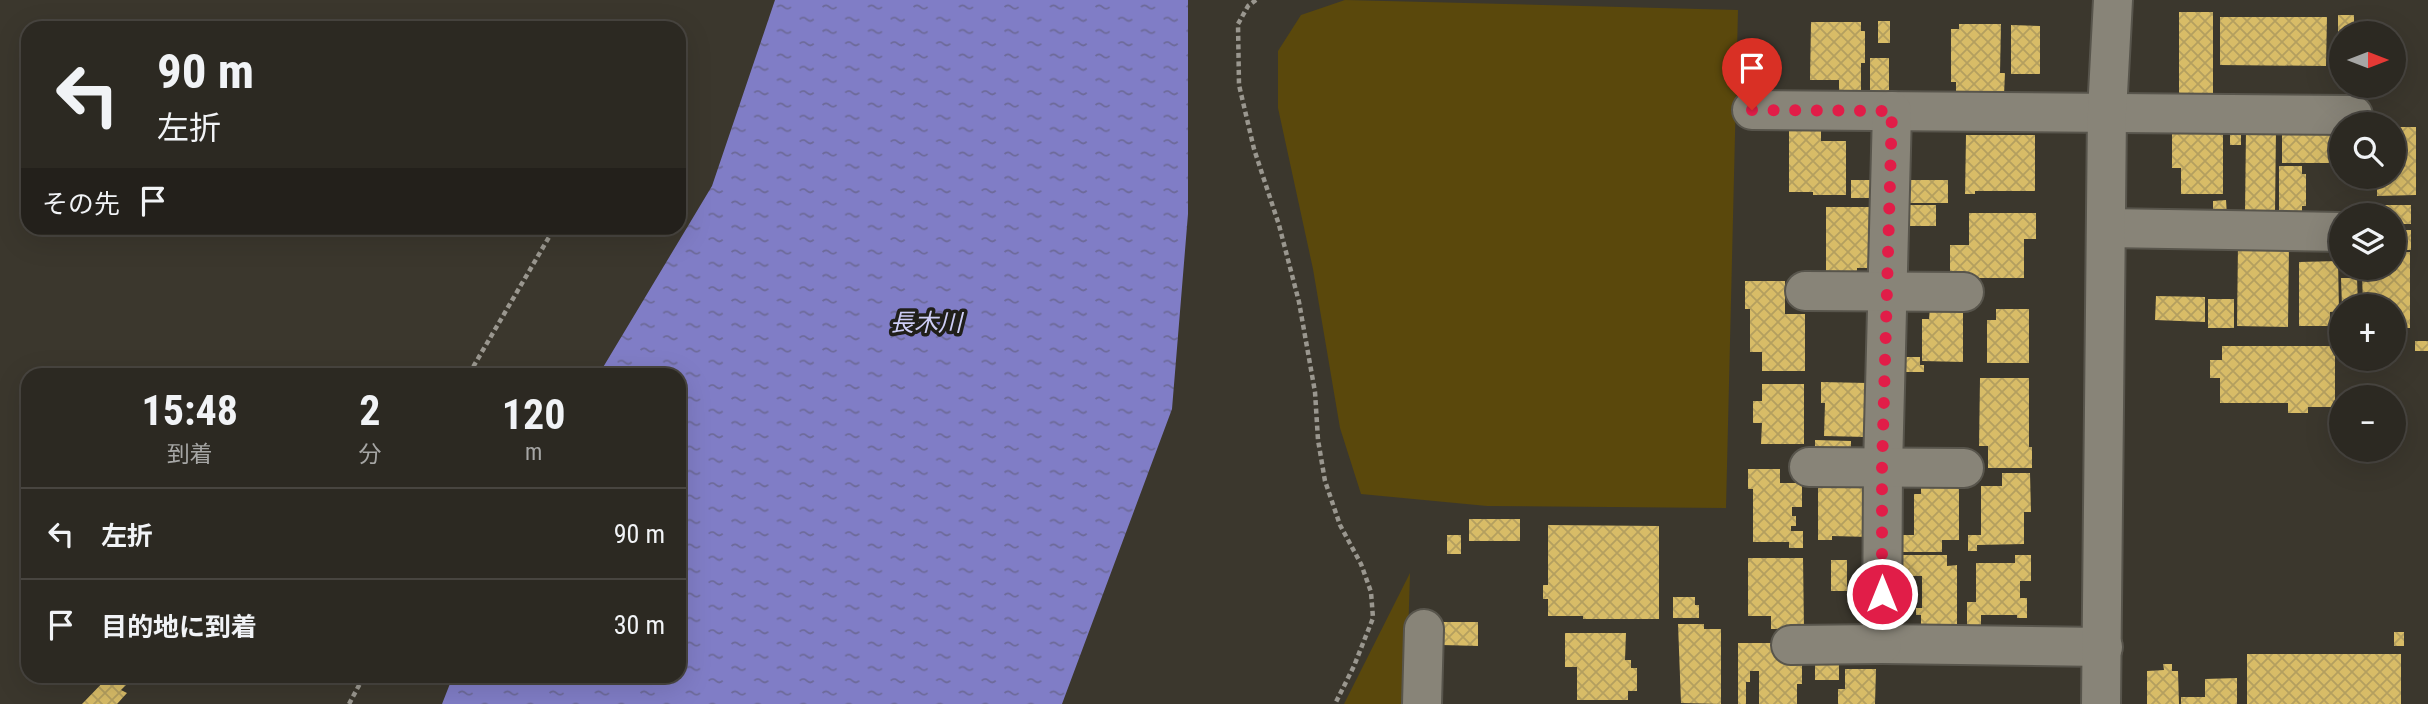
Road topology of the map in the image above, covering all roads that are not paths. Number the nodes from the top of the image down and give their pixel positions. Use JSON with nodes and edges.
{"nodes":[{"id":1,"x":2113,"y":0,"type":"edge"},
{"id":2,"x":1752,"y":110,"type":"dead end"},
{"id":3,"x":1892,"y":111,"type":"junction"},
{"id":4,"x":2107,"y":112,"type":"junction"},
{"id":5,"x":2329,"y":115,"type":"edge"},
{"id":6,"x":2107,"y":228,"type":"junction"},
{"id":7,"x":2329,"y":232,"type":"edge"},
{"id":8,"x":1805,"y":291,"type":"dead end"},
{"id":9,"x":1887,"y":291,"type":"junction"},
{"id":10,"x":1964,"y":292,"type":"dead end"},
{"id":11,"x":1809,"y":467,"type":"dead end"},
{"id":12,"x":1882,"y":468,"type":"junction"},
{"id":13,"x":1964,"y":468,"type":"dead end"},
{"id":14,"x":1424,"y":629,"type":"dead end"},
{"id":15,"x":1882,"y":644,"type":"junction"},
{"id":16,"x":1791,"y":645,"type":"dead end"},
{"id":17,"x":2103,"y":647,"type":"junction"},
{"id":18,"x":1422,"y":704,"type":"edge"},
{"id":19,"x":2101,"y":704,"type":"edge"}],
"edges":[{"from":1,"to":4,"type":"street"},
{"from":2,"to":3,"type":"street"},
{"from":3,"to":4,"type":"street"},
{"from":3,"to":9,"type":"street"},
{"from":4,"to":5,"type":"street"},
{"from":4,"to":6,"type":"street"},
{"from":6,"to":7,"type":"street"},
{"from":6,"to":17,"type":"street"},
{"from":8,"to":9,"type":"street"},
{"from":9,"to":10,"type":"street"},
{"from":9,"to":12,"type":"street"},
{"from":11,"to":12,"type":"street"},
{"from":12,"to":13,"type":"street"},
{"from":12,"to":15,"type":"street"},
{"from":14,"to":18,"type":"street"},
{"from":15,"to":16,"type":"street"},
{"from":15,"to":17,"type":"street"},
{"from":17,"to":19,"type":"street"}]}
